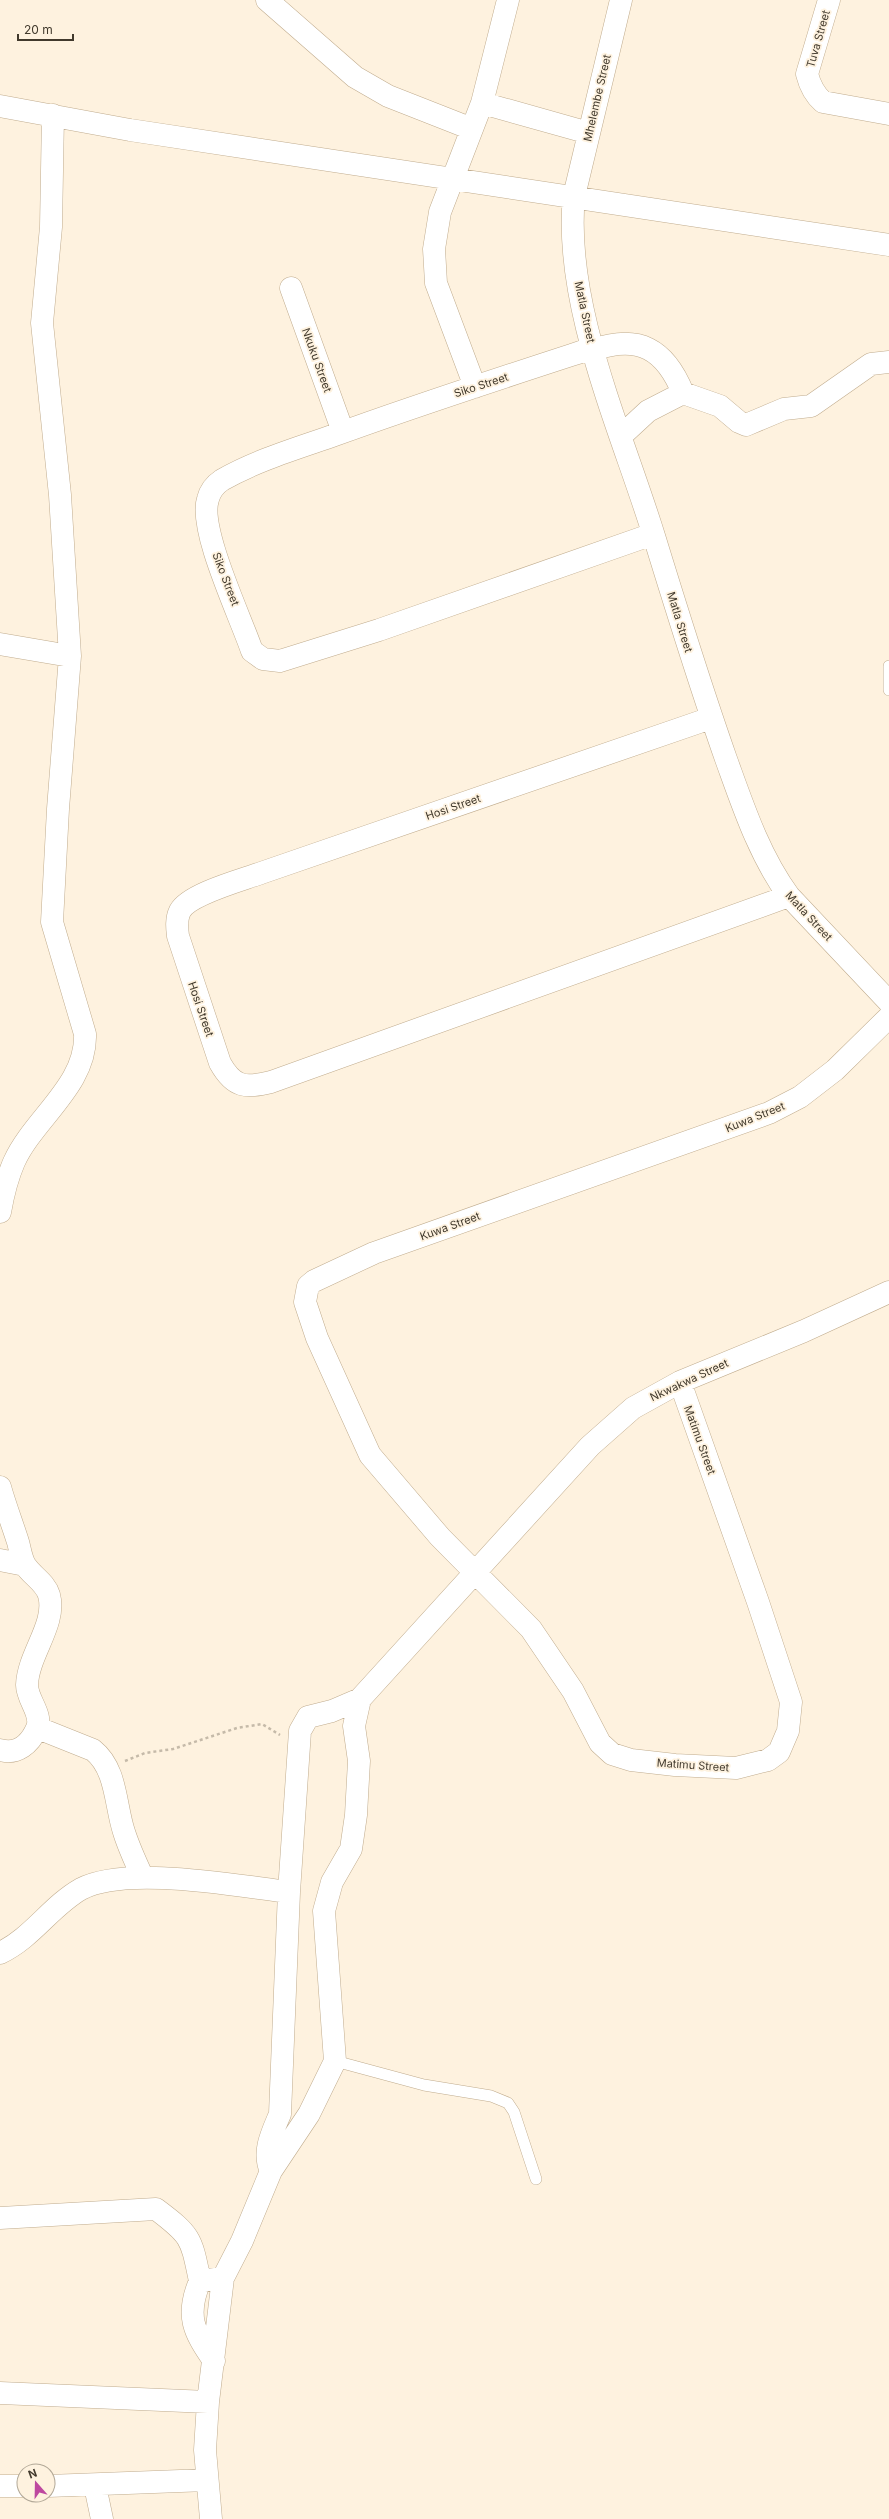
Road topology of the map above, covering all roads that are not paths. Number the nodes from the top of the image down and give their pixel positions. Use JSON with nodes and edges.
{"nodes":[{"id":1,"x":267,"y":0,"type":"edge"},
{"id":2,"x":508,"y":0,"type":"edge"},
{"id":3,"x":621,"y":0,"type":"edge"},
{"id":4,"x":829,"y":0,"type":"edge"},
{"id":5,"x":482,"y":103,"type":"junction"},
{"id":6,"x":0,"y":106,"type":"edge"},
{"id":7,"x":889,"y":114,"type":"edge"},
{"id":8,"x":53,"y":115,"type":"junction"},
{"id":9,"x":472,"y":129,"type":"junction"},
{"id":10,"x":589,"y":133,"type":"junction"},
{"id":11,"x":454,"y":178,"type":"junction"},
{"id":12,"x":574,"y":196,"type":"junction"},
{"id":13,"x":889,"y":245,"type":"edge"},
{"id":14,"x":291,"y":288,"type":"dead end"},
{"id":15,"x":593,"y":349,"type":"junction"},
{"id":16,"x":889,"y":362,"type":"edge"},
{"id":17,"x":475,"y":387,"type":"junction"},
{"id":18,"x":682,"y":393,"type":"junction"},
{"id":19,"x":343,"y":432,"type":"junction"},
{"id":20,"x":621,"y":436,"type":"junction"},
{"id":21,"x":653,"y":534,"type":"junction"},
{"id":22,"x":0,"y":644,"type":"edge"},
{"id":23,"x":70,"y":656,"type":"junction"},
{"id":24,"x":889,"y":666,"type":"edge"},
{"id":25,"x":889,"y":690,"type":"edge"},
{"id":26,"x":711,"y":718,"type":"junction"},
{"id":27,"x":789,"y":896,"type":"junction"},
{"id":28,"x":889,"y":1002,"type":"edge"},
{"id":29,"x":889,"y":1017,"type":"edge"},
{"id":30,"x":0,"y":1212,"type":"edge"},
{"id":31,"x":889,"y":1292,"type":"edge"},
{"id":32,"x":680,"y":1382,"type":"junction"},
{"id":33,"x":0,"y":1487,"type":"edge"},
{"id":34,"x":0,"y":1560,"type":"edge"},
{"id":35,"x":25,"y":1565,"type":"junction"},
{"id":36,"x":474,"y":1571,"type":"junction"},
{"id":37,"x":360,"y":1699,"type":"junction"},
{"id":38,"x":38,"y":1728,"type":"junction"},
{"id":39,"x":0,"y":1750,"type":"edge"},
{"id":40,"x":143,"y":1878,"type":"junction"},
{"id":41,"x":289,"y":1900,"type":"junction"},
{"id":42,"x":0,"y":1953,"type":"edge"},
{"id":43,"x":334,"y":2061,"type":"junction"},
{"id":44,"x":271,"y":2172,"type":"junction"},
{"id":45,"x":536,"y":2179,"type":"dead end"},
{"id":46,"x":0,"y":2218,"type":"edge"},
{"id":47,"x":223,"y":2278,"type":"junction"},
{"id":48,"x":200,"y":2281,"type":"junction"},
{"id":49,"x":214,"y":2362,"type":"junction"},
{"id":50,"x":0,"y":2392,"type":"edge"},
{"id":51,"x":208,"y":2402,"type":"junction"},
{"id":52,"x":207,"y":2480,"type":"junction"},
{"id":53,"x":0,"y":2486,"type":"edge"},
{"id":54,"x":16,"y":2486,"type":"edge"},
{"id":55,"x":56,"y":2486,"type":"edge"},
{"id":56,"x":94,"y":2486,"type":"junction"},
{"id":57,"x":102,"y":2519,"type":"edge"},
{"id":58,"x":211,"y":2519,"type":"edge"}],
"edges":[{"from":1,"to":9,"type":"street"},
{"from":2,"to":5,"type":"street"},
{"from":3,"to":10,"type":"street","name":"Mhelembe Street"},
{"from":4,"to":7,"type":"street","name":"Tuva Street"},
{"from":5,"to":9,"type":"street"},
{"from":5,"to":10,"type":"street"},
{"from":6,"to":8,"type":"street"},
{"from":8,"to":11,"type":"street"},
{"from":8,"to":23,"type":"street"},
{"from":9,"to":11,"type":"street"},
{"from":10,"to":12,"type":"street","name":"Mhelembe Street"},
{"from":11,"to":12,"type":"street"},
{"from":11,"to":17,"type":"street"},
{"from":12,"to":13,"type":"street"},
{"from":12,"to":15,"type":"street","name":"Matla Street"},
{"from":14,"to":19,"type":"street","name":"Nkuku Street"},
{"from":15,"to":17,"type":"street","name":"Siko Street"},
{"from":15,"to":18,"type":"street","name":"Siko Street"},
{"from":15,"to":20,"type":"street","name":"Matla Street"},
{"from":16,"to":18,"type":"street"},
{"from":17,"to":19,"type":"street","name":"Siko Street"},
{"from":18,"to":20,"type":"street"},
{"from":19,"to":21,"type":"street","name":"Siko Street"},
{"from":20,"to":21,"type":"street","name":"Matla Street"},
{"from":21,"to":26,"type":"street","name":"Matla Street"},
{"from":22,"to":23,"type":"street"},
{"from":23,"to":30,"type":"street"},
{"from":24,"to":25,"type":"lane"},
{"from":26,"to":27,"type":"street","name":"Matla Street"},
{"from":26,"to":27,"type":"street","name":"Hosi Street"},
{"from":27,"to":28,"type":"street","name":"Matla Street"},
{"from":29,"to":36,"type":"street","name":"Kuwa Street"},
{"from":31,"to":32,"type":"street","name":"Nkwakwa Street"},
{"from":32,"to":36,"type":"street","name":"Nkwakwa Street"},
{"from":32,"to":36,"type":"street","name":"Matimu Street"},
{"from":33,"to":35,"type":"street"},
{"from":34,"to":35,"type":"street"},
{"from":35,"to":38,"type":"street"},
{"from":36,"to":37,"type":"street","name":"Nkwakwa Street"},
{"from":37,"to":41,"type":"street"},
{"from":37,"to":43,"type":"street"},
{"from":38,"to":39,"type":"street"},
{"from":38,"to":40,"type":"street"},
{"from":40,"to":41,"type":"street"},
{"from":40,"to":42,"type":"street"},
{"from":41,"to":44,"type":"street"},
{"from":43,"to":44,"type":"street"},
{"from":43,"to":45,"type":"lane"},
{"from":44,"to":47,"type":"street"},
{"from":46,"to":48,"type":"street"},
{"from":47,"to":48,"type":"street"},
{"from":47,"to":49,"type":"street"},
{"from":48,"to":49,"type":"street"},
{"from":49,"to":51,"type":"street"},
{"from":50,"to":51,"type":"street"},
{"from":51,"to":52,"type":"street"},
{"from":52,"to":56,"type":"street"},
{"from":52,"to":58,"type":"street"},
{"from":53,"to":54,"type":"street"},
{"from":55,"to":56,"type":"street"},
{"from":56,"to":57,"type":"street"}]}
